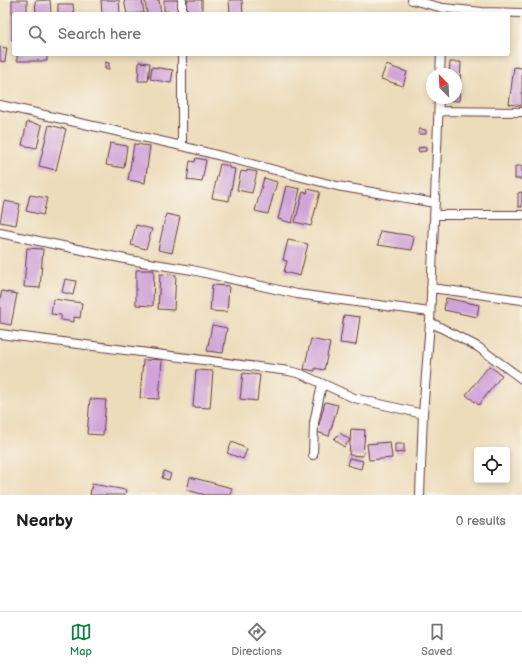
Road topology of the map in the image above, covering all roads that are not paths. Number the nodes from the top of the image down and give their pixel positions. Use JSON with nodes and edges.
{"nodes":[{"id":1,"x":182,"y":0,"type":"edge"},
{"id":2,"x":412,"y":0,"type":"edge"},
{"id":3,"x":443,"y":8,"type":"edge"},
{"id":4,"x":182,"y":12,"type":"edge"},
{"id":5,"x":482,"y":12,"type":"edge"},
{"id":6,"x":510,"y":13,"type":"edge"},
{"id":7,"x":522,"y":13,"type":"edge"},
{"id":8,"x":182,"y":56,"type":"edge"},
{"id":9,"x":441,"y":56,"type":"edge"},
{"id":10,"x":440,"y":68,"type":"edge"},
{"id":11,"x":439,"y":104,"type":"edge"},
{"id":12,"x":0,"y":105,"type":"edge"},
{"id":13,"x":439,"y":111,"type":"junction"},
{"id":14,"x":522,"y":112,"type":"edge"},
{"id":15,"x":182,"y":146,"type":"junction"},
{"id":16,"x":434,"y":204,"type":"junction"},
{"id":17,"x":522,"y":214,"type":"edge"},
{"id":18,"x":434,"y":215,"type":"junction"},
{"id":19,"x":0,"y":233,"type":"edge"},
{"id":20,"x":431,"y":288,"type":"junction"},
{"id":21,"x":522,"y":300,"type":"edge"},
{"id":22,"x":430,"y":312,"type":"junction"},
{"id":23,"x":430,"y":322,"type":"junction"},
{"id":24,"x":0,"y":334,"type":"edge"},
{"id":25,"x":522,"y":379,"type":"edge"},
{"id":26,"x":322,"y":384,"type":"junction"},
{"id":27,"x":423,"y":414,"type":"junction"},
{"id":28,"x":313,"y":455,"type":"dead end"},
{"id":29,"x":420,"y":495,"type":"edge"}],
"edges":[{"from":1,"to":4,"type":"street"},
{"from":2,"to":3,"type":"street"},
{"from":3,"to":5,"type":"street"},
{"from":6,"to":7,"type":"street"},
{"from":8,"to":15,"type":"street"},
{"from":9,"to":10,"type":"street"},
{"from":11,"to":13,"type":"street"},
{"from":12,"to":15,"type":"street"},
{"from":13,"to":14,"type":"street"},
{"from":13,"to":16,"type":"street"},
{"from":15,"to":16,"type":"street"},
{"from":16,"to":18,"type":"street"},
{"from":17,"to":18,"type":"street"},
{"from":18,"to":20,"type":"street"},
{"from":19,"to":22,"type":"street"},
{"from":20,"to":21,"type":"street"},
{"from":20,"to":22,"type":"street"},
{"from":22,"to":23,"type":"street"},
{"from":23,"to":25,"type":"street"},
{"from":23,"to":27,"type":"street"},
{"from":24,"to":26,"type":"street"},
{"from":26,"to":27,"type":"street"},
{"from":26,"to":28,"type":"street"},
{"from":27,"to":29,"type":"street"}]}
